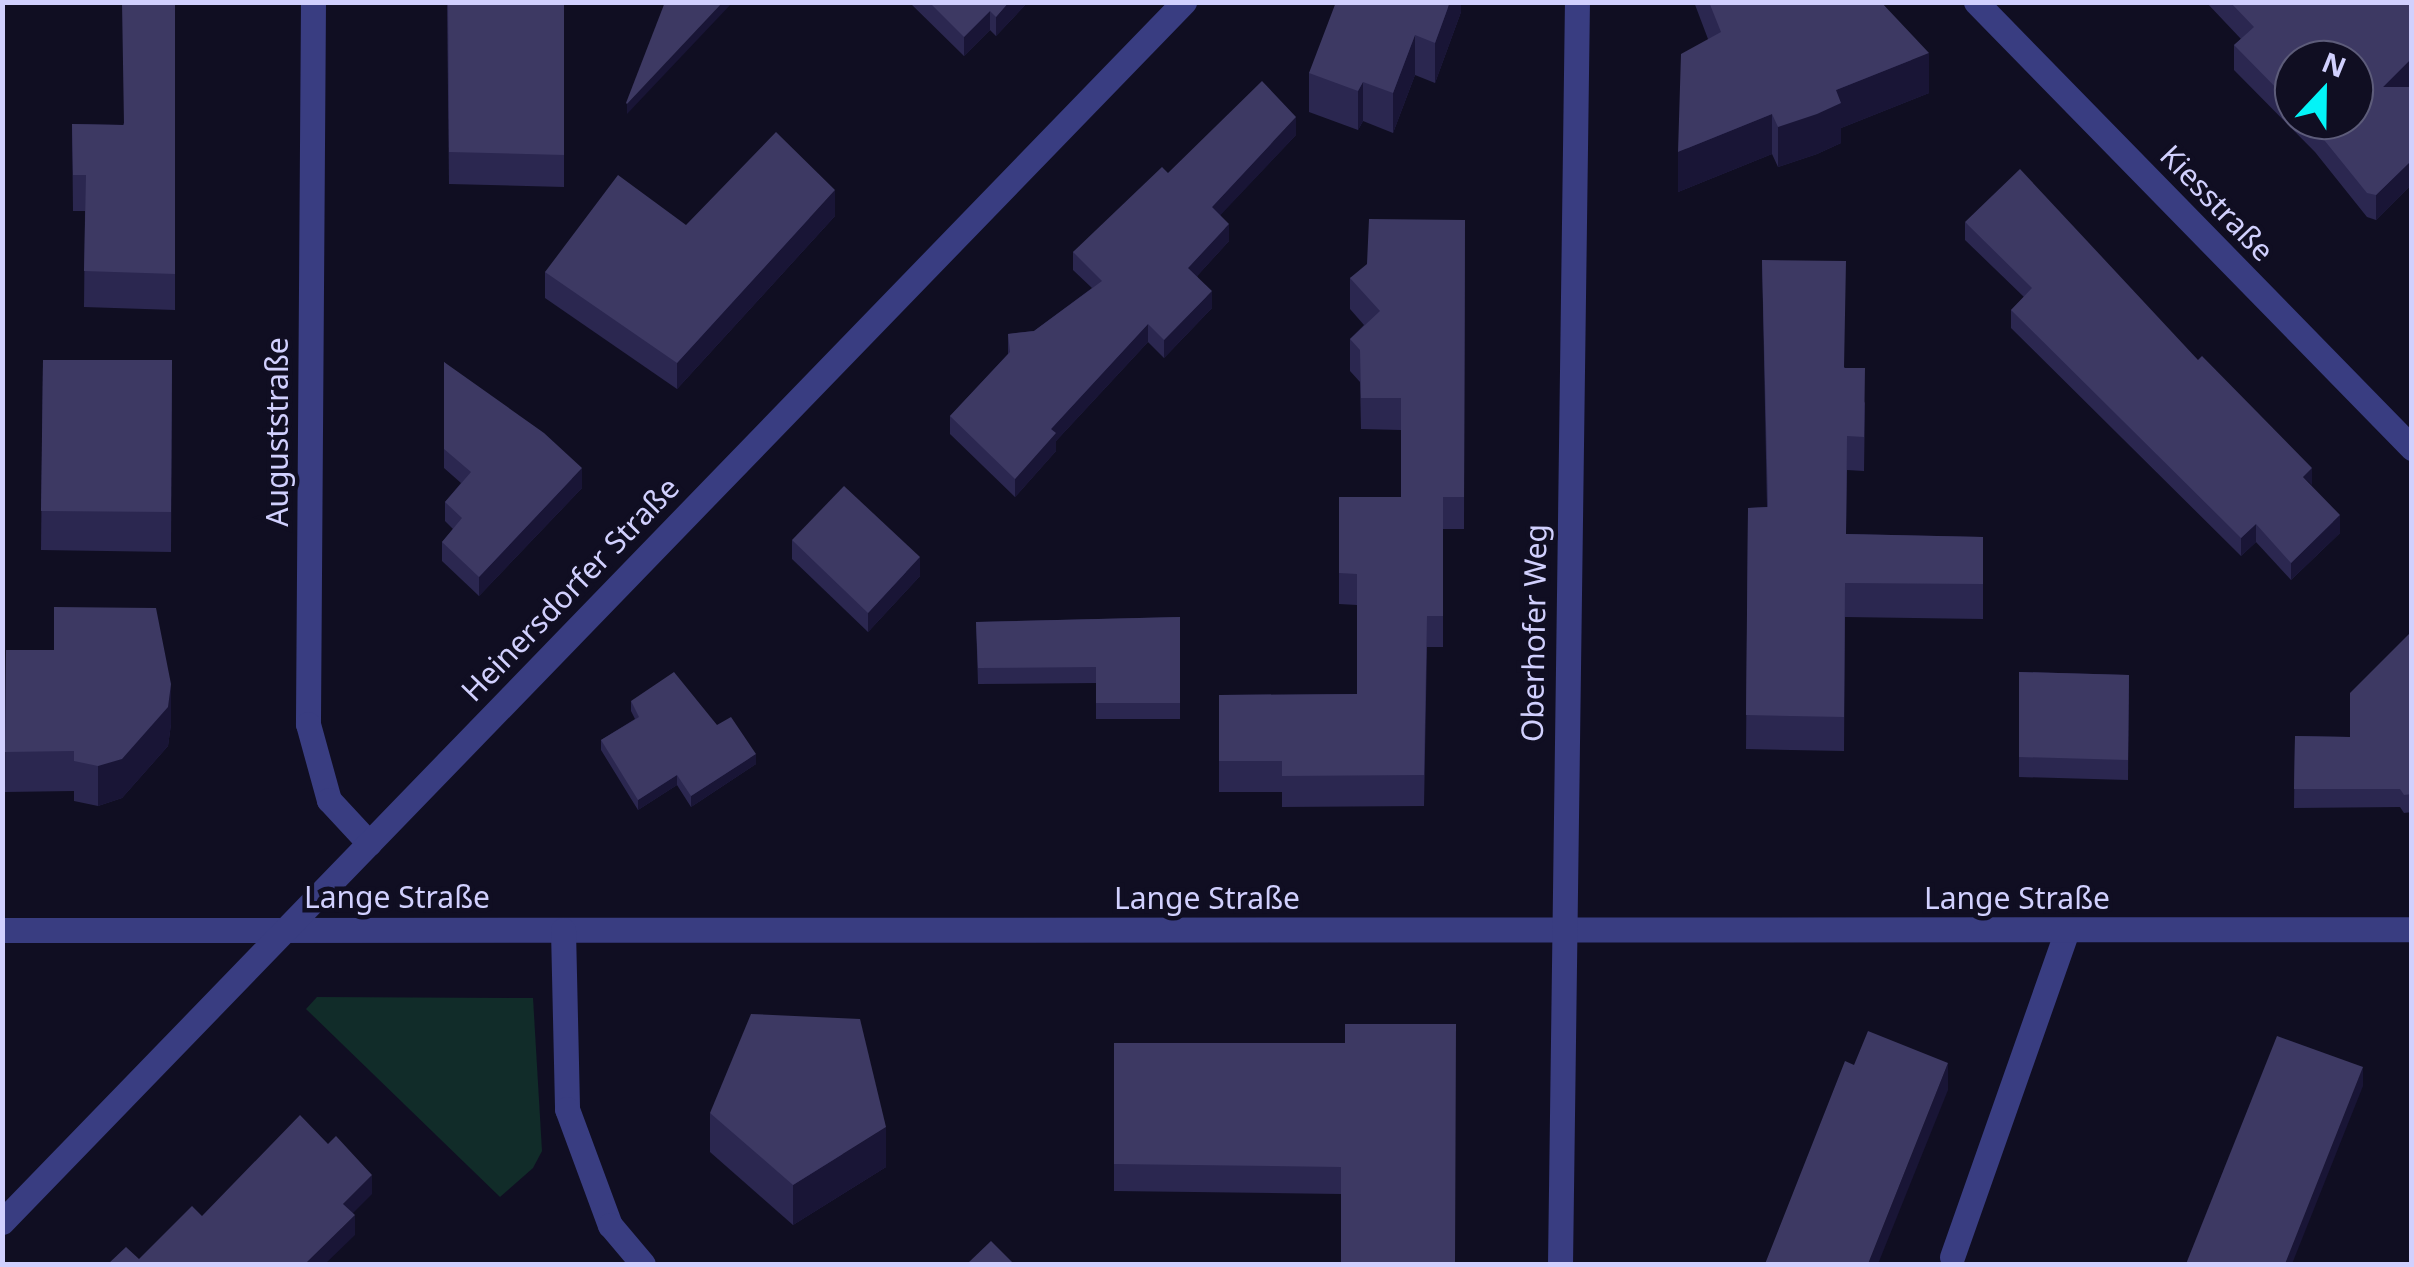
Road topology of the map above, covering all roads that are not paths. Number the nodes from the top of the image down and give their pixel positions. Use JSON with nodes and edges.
{"nodes":[{"id":1,"x":313,"y":2,"type":"edge"},
{"id":2,"x":1184,"y":2,"type":"edge"},
{"id":3,"x":1577,"y":2,"type":"edge"},
{"id":4,"x":1976,"y":2,"type":"edge"},
{"id":5,"x":2412,"y":448,"type":"edge"},
{"id":6,"x":370,"y":843,"type":"junction"},
{"id":7,"x":2412,"y":928,"type":"edge"},
{"id":8,"x":286,"y":929,"type":"junction"},
{"id":9,"x":2,"y":930,"type":"edge"},
{"id":10,"x":563,"y":930,"type":"junction"},
{"id":11,"x":1562,"y":930,"type":"junction"},
{"id":12,"x":2067,"y":931,"type":"junction"},
{"id":13,"x":2,"y":1222,"type":"edge"},
{"id":14,"x":1952,"y":1258,"type":"dead end"},
{"id":15,"x":643,"y":1264,"type":"edge"},
{"id":16,"x":1560,"y":1264,"type":"edge"}],
"edges":[{"from":1,"to":6,"type":"street","name":"Auguststraße"},
{"from":2,"to":6,"type":"street","name":"Heinersdorfer Straße"},
{"from":3,"to":11,"type":"street","name":"Oberhofer Weg"},
{"from":4,"to":5,"type":"street","name":"Kiesstraße"},
{"from":6,"to":8,"type":"street","name":"Heinersdorfer Straße"},
{"from":7,"to":12,"type":"street","name":"Lange Straße"},
{"from":8,"to":9,"type":"street","name":"Lange Straße"},
{"from":8,"to":10,"type":"street","name":"Lange Straße"},
{"from":8,"to":13,"type":"street","name":"Heinersdorfer Straße"},
{"from":10,"to":11,"type":"street","name":"Lange Straße"},
{"from":10,"to":15,"type":"street"},
{"from":11,"to":12,"type":"street","name":"Lange Straße"},
{"from":11,"to":16,"type":"street","name":"Oberhofer Weg"},
{"from":12,"to":14,"type":"street"}]}
